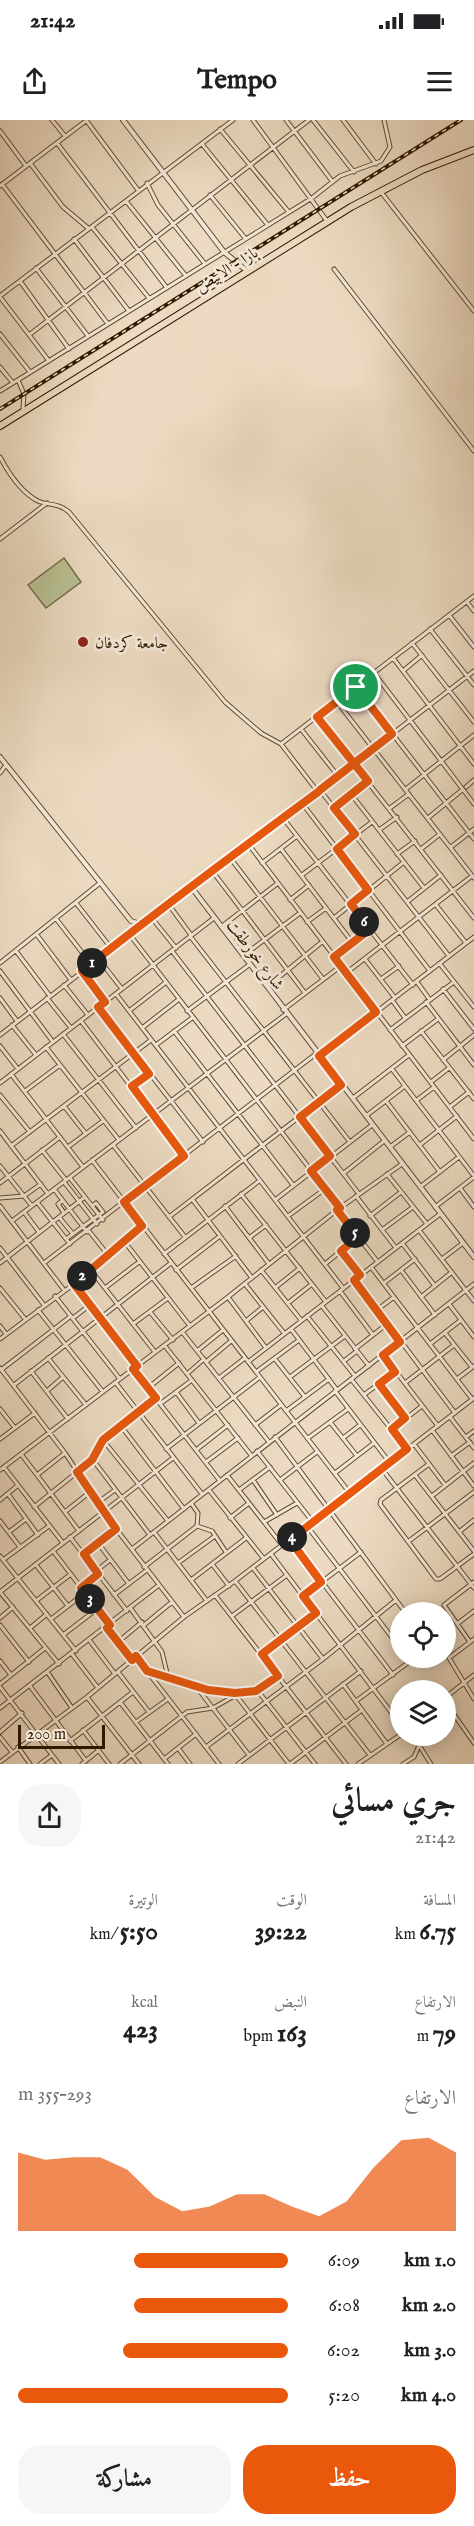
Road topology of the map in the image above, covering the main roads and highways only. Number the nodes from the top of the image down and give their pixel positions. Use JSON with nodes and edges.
{"nodes":[{"id":1,"x":473,"y":153,"type":"edge"},
{"id":2,"x":0,"y":426,"type":"edge"}],
"edges":[{"from":1,"to":2,"type":"main road","name":"بارا - الابيض"}]}
